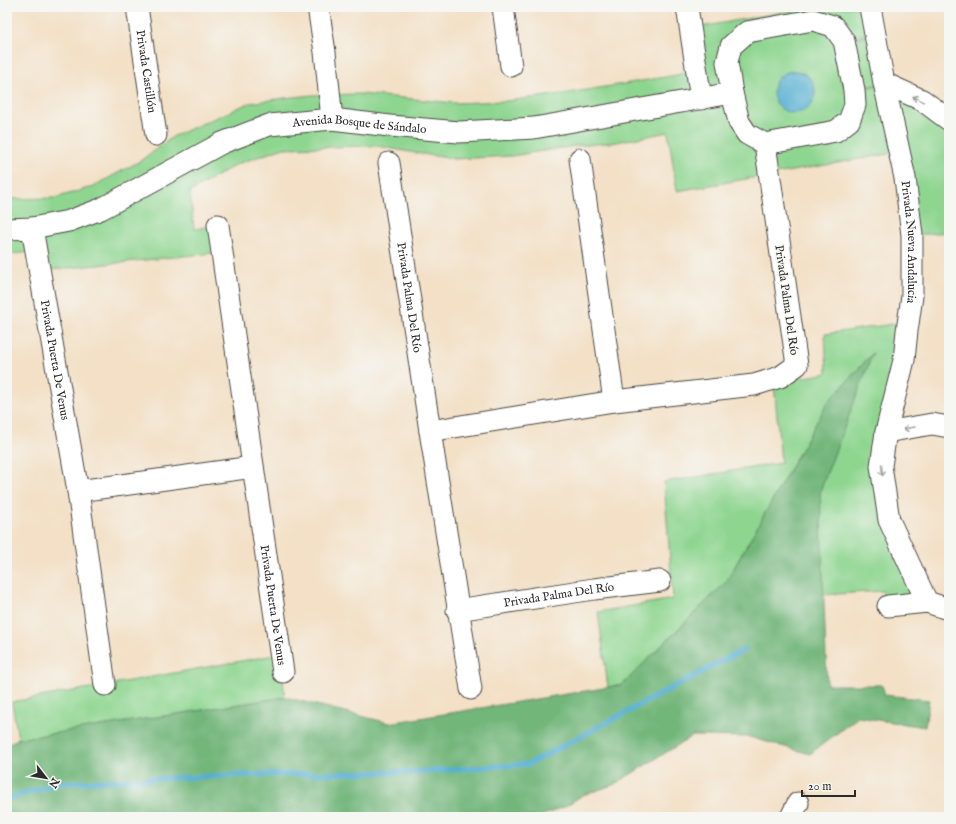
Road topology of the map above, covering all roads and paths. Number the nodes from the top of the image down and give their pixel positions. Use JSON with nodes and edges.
{"nodes":[{"id":1,"x":137,"y":7,"type":"edge"},
{"id":2,"x":318,"y":7,"type":"edge"},
{"id":3,"x":502,"y":7,"type":"edge"},
{"id":4,"x":687,"y":7,"type":"edge"},
{"id":5,"x":870,"y":7,"type":"edge"},
{"id":6,"x":875,"y":33,"type":"junction"},
{"id":7,"x":844,"y":41,"type":"junction"},
{"id":8,"x":511,"y":66,"type":"dead end"},
{"id":9,"x":884,"y":83,"type":"junction"},
{"id":10,"x":854,"y":90,"type":"junction"},
{"id":11,"x":732,"y":93,"type":"junction"},
{"id":12,"x":701,"y":99,"type":"junction"},
{"id":13,"x":332,"y":119,"type":"junction"},
{"id":14,"x":949,"y":120,"type":"edge"},
{"id":15,"x":156,"y":135,"type":"dead end"},
{"id":16,"x":765,"y":144,"type":"junction"},
{"id":17,"x":580,"y":159,"type":"dead end"},
{"id":18,"x":389,"y":163,"type":"dead end"},
{"id":19,"x":218,"y":224,"type":"dead end"},
{"id":20,"x":32,"y":228,"type":"junction"},
{"id":21,"x":7,"y":229,"type":"edge"},
{"id":22,"x":614,"y":401,"type":"junction"},
{"id":23,"x":943,"y":422,"type":"edge"},
{"id":24,"x":430,"y":431,"type":"junction"},
{"id":25,"x":886,"y":432,"type":"junction"},
{"id":26,"x":253,"y":467,"type":"junction"},
{"id":27,"x":78,"y":491,"type":"junction"},
{"id":28,"x":660,"y":581,"type":"dead end"},
{"id":29,"x":927,"y":602,"type":"junction"},
{"id":30,"x":888,"y":606,"type":"dead end"},
{"id":31,"x":949,"y":607,"type":"edge"},
{"id":32,"x":457,"y":610,"type":"junction"},
{"id":33,"x":283,"y":672,"type":"dead end"},
{"id":34,"x":105,"y":685,"type":"dead end"},
{"id":35,"x":470,"y":689,"type":"dead end"}],
"edges":[{"from":1,"to":15,"type":"street","name":"Privada Castillón"},
{"from":2,"to":13,"type":"street"},
{"from":3,"to":8,"type":"street"},
{"from":4,"to":12,"type":"street"},
{"from":5,"to":6,"type":"street","name":"Privada Nueva Andalucia"},
{"from":6,"to":7,"type":"street"},
{"from":6,"to":9,"type":"street","name":"Privada Nueva Andalucia"},
{"from":7,"to":10,"type":"street"},
{"from":7,"to":11,"type":"street"},
{"from":9,"to":10,"type":"street"},
{"from":14,"to":9,"type":"street","one_way":true},
{"from":9,"to":25,"type":"street","name":"Privada Nueva Andalucia"},
{"from":10,"to":16,"type":"street"},
{"from":11,"to":12,"type":"street","name":"Avenida Bosque de Sándalo"},
{"from":11,"to":16,"type":"street"},
{"from":12,"to":13,"type":"street","name":"Avenida Bosque de Sándalo"},
{"from":13,"to":20,"type":"street","name":"Avenida Bosque de Sándalo"},
{"from":16,"to":22,"type":"street","name":"Privada Palma Del Río"},
{"from":17,"to":22,"type":"street"},
{"from":18,"to":24,"type":"street","name":"Privada Palma Del Río"},
{"from":19,"to":26,"type":"street","name":"Privada Puerta De Venus"},
{"from":20,"to":21,"type":"street","name":"Avenida Bosque de Sándalo"},
{"from":20,"to":27,"type":"street","name":"Privada Puerta De Venus"},
{"from":22,"to":24,"type":"street","name":"Privada Palma Del Río"},
{"from":23,"to":25,"type":"street","one_way":true},
{"from":24,"to":32,"type":"street","name":"Privada Palma Del Río"},
{"from":25,"to":29,"type":"street","name":"Privada Nueva Andalucia","one_way":true},
{"from":26,"to":27,"type":"street"},
{"from":26,"to":33,"type":"street","name":"Privada Puerta De Venus"},
{"from":27,"to":34,"type":"street","name":"Privada Puerta De Venus"},
{"from":28,"to":32,"type":"street","name":"Privada Palma Del Río"},
{"from":29,"to":30,"type":"street"},
{"from":29,"to":31,"type":"street"},
{"from":32,"to":35,"type":"street","name":"Privada Palma Del Río"}]}
